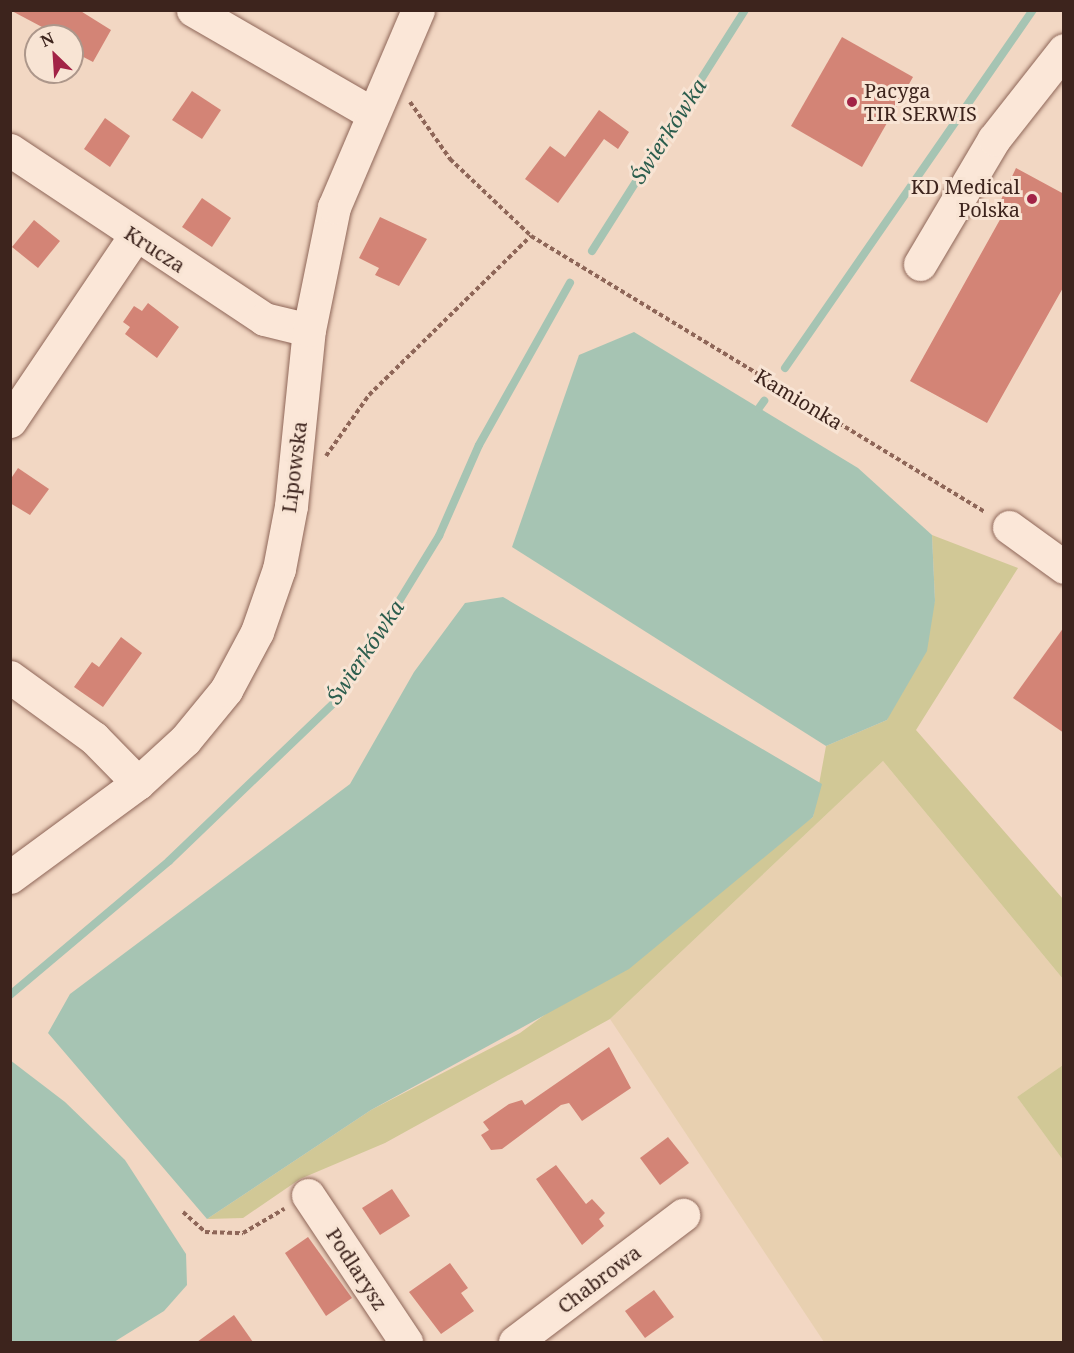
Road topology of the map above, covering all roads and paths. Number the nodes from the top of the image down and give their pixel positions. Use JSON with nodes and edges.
{"nodes":[{"id":1,"x":193,"y":10,"type":"edge"},
{"id":2,"x":418,"y":10,"type":"edge"},
{"id":3,"x":1064,"y":50,"type":"edge"},
{"id":4,"x":390,"y":72,"type":"junction"},
{"id":5,"x":370,"y":112,"type":"junction"},
{"id":6,"x":10,"y":150,"type":"edge"},
{"id":7,"x":135,"y":236,"type":"junction"},
{"id":8,"x":531,"y":236,"type":"junction"},
{"id":9,"x":920,"y":264,"type":"dead end"},
{"id":10,"x":309,"y":330,"type":"junction"},
{"id":11,"x":10,"y":421,"type":"edge"},
{"id":12,"x":324,"y":460,"type":"dead end"},
{"id":13,"x":1008,"y":526,"type":"joint"},
{"id":14,"x":1064,"y":567,"type":"edge"},
{"id":15,"x":10,"y":677,"type":"edge"},
{"id":16,"x":138,"y":783,"type":"junction"},
{"id":17,"x":10,"y":877,"type":"edge"},
{"id":18,"x":308,"y":1195,"type":"joint"},
{"id":19,"x":183,"y":1212,"type":"dead end"},
{"id":20,"x":683,"y":1215,"type":"dead end"},
{"id":21,"x":406,"y":1342,"type":"edge"},
{"id":22,"x":515,"y":1342,"type":"edge"}],
"edges":[{"from":1,"to":5,"type":"street"},
{"from":2,"to":4,"type":"street","name":"Lipowska"},
{"from":3,"to":9,"type":"street"},
{"from":4,"to":5,"type":"street","name":"Lipowska"},
{"from":4,"to":8,"type":"path","name":"Kamionka"},
{"from":5,"to":10,"type":"street","name":"Lipowska"},
{"from":6,"to":7,"type":"street","name":"Krucza"},
{"from":7,"to":10,"type":"street","name":"Krucza"},
{"from":7,"to":11,"type":"street"},
{"from":8,"to":12,"type":"path"},
{"from":8,"to":13,"type":"path","name":"Kamionka"},
{"from":10,"to":16,"type":"street","name":"Lipowska"},
{"from":13,"to":14,"type":"street"},
{"from":15,"to":16,"type":"street"},
{"from":16,"to":17,"type":"street","name":"Lipowska"},
{"from":18,"to":19,"type":"path"},
{"from":18,"to":21,"type":"street","name":"Podlarysz"},
{"from":20,"to":22,"type":"street","name":"Chabrowa"}]}
